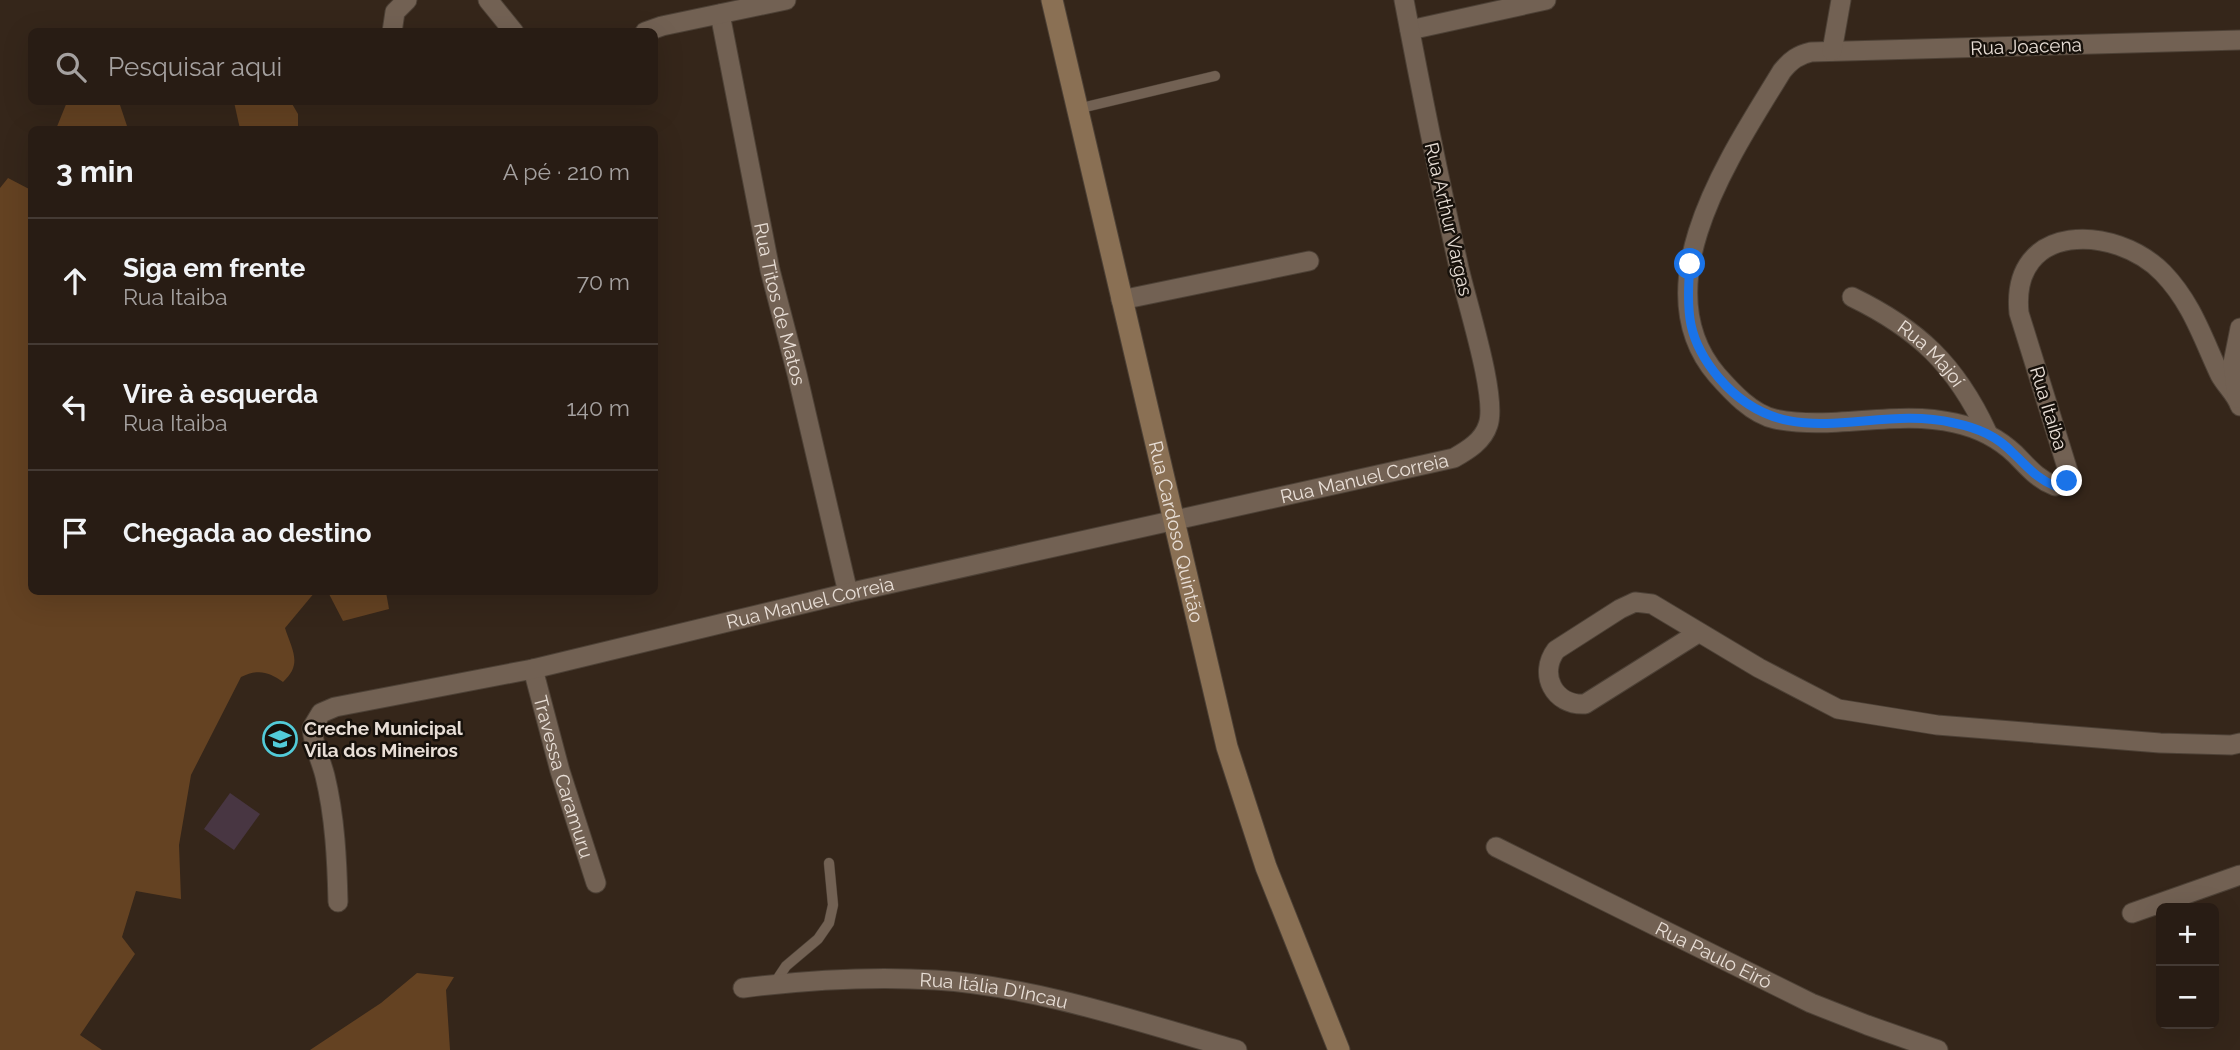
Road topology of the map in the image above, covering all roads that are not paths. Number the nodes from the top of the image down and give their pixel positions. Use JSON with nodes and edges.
{"nodes":[{"id":1,"x":407,"y":0,"type":"edge"},
{"id":2,"x":488,"y":0,"type":"edge"},
{"id":3,"x":786,"y":0,"type":"edge"},
{"id":4,"x":1052,"y":0,"type":"edge"},
{"id":5,"x":1404,"y":0,"type":"edge"},
{"id":6,"x":1546,"y":0,"type":"edge"},
{"id":7,"x":1841,"y":0,"type":"edge"},
{"id":8,"x":720,"y":14,"type":"junction"},
{"id":9,"x":393,"y":28,"type":"edge"},
{"id":10,"x":511,"y":28,"type":"edge"},
{"id":11,"x":658,"y":29,"type":"edge"},
{"id":12,"x":1410,"y":30,"type":"junction"},
{"id":13,"x":2240,"y":40,"type":"edge"},
{"id":14,"x":1832,"y":51,"type":"junction"},
{"id":15,"x":1811,"y":52,"type":"joint"},
{"id":16,"x":1215,"y":76,"type":"dead end"},
{"id":17,"x":1077,"y":108,"type":"junction"},
{"id":18,"x":1309,"y":261,"type":"dead end"},
{"id":19,"x":1852,"y":297,"type":"dead end"},
{"id":20,"x":1121,"y":300,"type":"junction"},
{"id":21,"x":2240,"y":328,"type":"edge"},
{"id":22,"x":2239,"y":403,"type":"edge"},
{"id":23,"x":1987,"y":432,"type":"junction"},
{"id":24,"x":1482,"y":436,"type":"joint"},
{"id":25,"x":1173,"y":522,"type":"junction"},
{"id":26,"x":848,"y":593,"type":"junction"},
{"id":27,"x":1698,"y":633,"type":"junction"},
{"id":28,"x":533,"y":669,"type":"junction"},
{"id":29,"x":2240,"y":743,"type":"edge"},
{"id":30,"x":1496,"y":847,"type":"dead end"},
{"id":31,"x":829,"y":863,"type":"dead end"},
{"id":32,"x":2240,"y":876,"type":"edge"},
{"id":33,"x":596,"y":884,"type":"dead end"},
{"id":34,"x":338,"y":902,"type":"dead end"},
{"id":35,"x":2132,"y":913,"type":"dead end"},
{"id":36,"x":774,"y":984,"type":"junction"},
{"id":37,"x":743,"y":988,"type":"dead end"},
{"id":38,"x":1187,"y":1044,"type":"edge"},
{"id":39,"x":1237,"y":1050,"type":"edge"},
{"id":40,"x":1339,"y":1050,"type":"edge"},
{"id":41,"x":1938,"y":1050,"type":"edge"}],
"edges":[{"from":1,"to":9,"type":"street"},
{"from":2,"to":10,"type":"street"},
{"from":3,"to":8,"type":"street"},
{"from":4,"to":17,"type":"street","name":"Rua Cardoso Quintão"},
{"from":5,"to":12,"type":"street","name":"Rua Arthur Vargas"},
{"from":6,"to":12,"type":"street"},
{"from":7,"to":14,"type":"street"},
{"from":8,"to":11,"type":"street"},
{"from":8,"to":26,"type":"street","name":"Rua Titos de Matos"},
{"from":12,"to":24,"type":"street","name":"Rua Arthur Vargas"},
{"from":13,"to":14,"type":"street","name":"Rua Joacena"},
{"from":14,"to":15,"type":"street","name":"Rua Joacena"},
{"from":15,"to":23,"type":"street","name":"Rua Itaiba"},
{"from":16,"to":17,"type":"lane"},
{"from":17,"to":20,"type":"street","name":"Rua Cardoso Quintão"},
{"from":18,"to":20,"type":"street"},
{"from":19,"to":23,"type":"street","name":"Rua Majoí"},
{"from":20,"to":25,"type":"street","name":"Rua Cardoso Quintão"},
{"from":21,"to":22,"type":"street"},
{"from":22,"to":23,"type":"street","name":"Rua Itaiba"},
{"from":24,"to":25,"type":"street","name":"Rua Manuel Correia"},
{"from":25,"to":26,"type":"street","name":"Rua Manuel Correia"},
{"from":25,"to":40,"type":"street","name":"Rua Cardoso Quintão"},
{"from":26,"to":28,"type":"street","name":"Rua Manuel Correia"},
{"from":27,"to":27,"type":"street"},
{"from":27,"to":29,"type":"street"},
{"from":28,"to":33,"type":"street","name":"Travessa Caramuru"},
{"from":28,"to":34,"type":"street","name":"Rua Manuel Correia"},
{"from":30,"to":41,"type":"street","name":"Rua Paulo Eiró"},
{"from":31,"to":36,"type":"lane"},
{"from":32,"to":35,"type":"street"},
{"from":36,"to":37,"type":"street","name":"Rua Itália D'Incau"},
{"from":36,"to":38,"type":"street","name":"Rua Itália D'Incau"},
{"from":38,"to":39,"type":"street","name":"Rua Itália D'Incau"}]}
